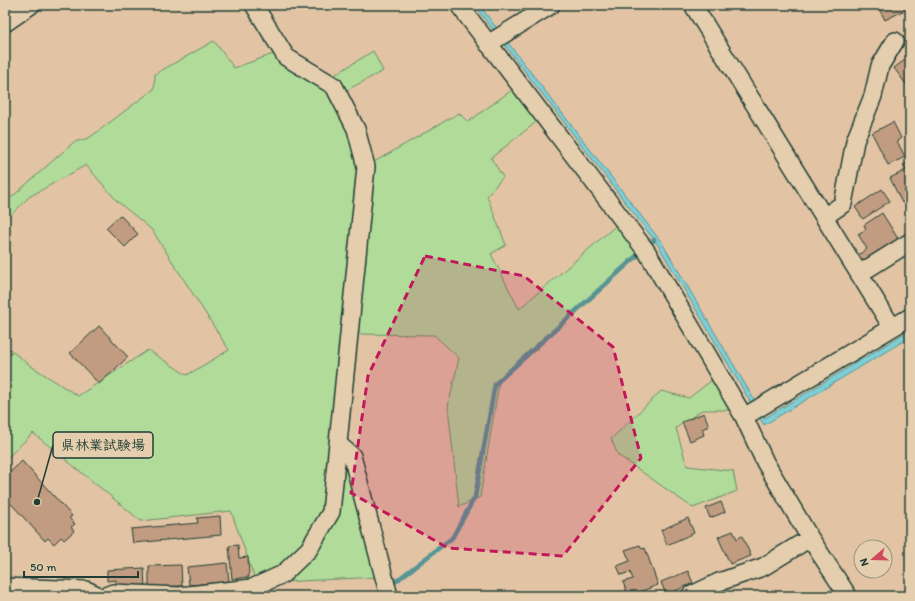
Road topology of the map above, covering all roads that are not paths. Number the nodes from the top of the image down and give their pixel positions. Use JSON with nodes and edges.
{"nodes":[{"id":1,"x":31,"y":5,"type":"edge"},
{"id":2,"x":254,"y":5,"type":"edge"},
{"id":3,"x":459,"y":5,"type":"edge"},
{"id":4,"x":550,"y":5,"type":"edge"},
{"id":5,"x":693,"y":5,"type":"edge"},
{"id":6,"x":5,"y":23,"type":"edge"},
{"id":7,"x":895,"y":40,"type":"dead end"},
{"id":8,"x":488,"y":44,"type":"junction"},
{"id":9,"x":824,"y":217,"type":"junction"},
{"id":10,"x":910,"y":242,"type":"edge"},
{"id":11,"x":859,"y":274,"type":"junction"},
{"id":12,"x":910,"y":317,"type":"edge"},
{"id":13,"x":892,"y":328,"type":"junction"},
{"id":14,"x":744,"y":417,"type":"junction"},
{"id":15,"x":338,"y":444,"type":"junction"},
{"id":16,"x":810,"y":538,"type":"junction"},
{"id":17,"x":5,"y":587,"type":"edge"},
{"id":18,"x":97,"y":596,"type":"edge"},
{"id":19,"x":105,"y":596,"type":"edge"},
{"id":20,"x":389,"y":596,"type":"edge"},
{"id":21,"x":690,"y":596,"type":"edge"},
{"id":22,"x":848,"y":596,"type":"edge"}],
"edges":[{"from":1,"to":6,"type":"street"},
{"from":2,"to":15,"type":"street"},
{"from":3,"to":8,"type":"street"},
{"from":4,"to":8,"type":"street"},
{"from":5,"to":9,"type":"street"},
{"from":7,"to":9,"type":"street"},
{"from":8,"to":14,"type":"street"},
{"from":9,"to":11,"type":"street"},
{"from":10,"to":11,"type":"street"},
{"from":11,"to":13,"type":"street"},
{"from":12,"to":13,"type":"street"},
{"from":13,"to":14,"type":"street"},
{"from":14,"to":16,"type":"street"},
{"from":15,"to":19,"type":"street"},
{"from":15,"to":20,"type":"street"},
{"from":16,"to":21,"type":"street"},
{"from":16,"to":22,"type":"street"},
{"from":17,"to":18,"type":"street"}]}
